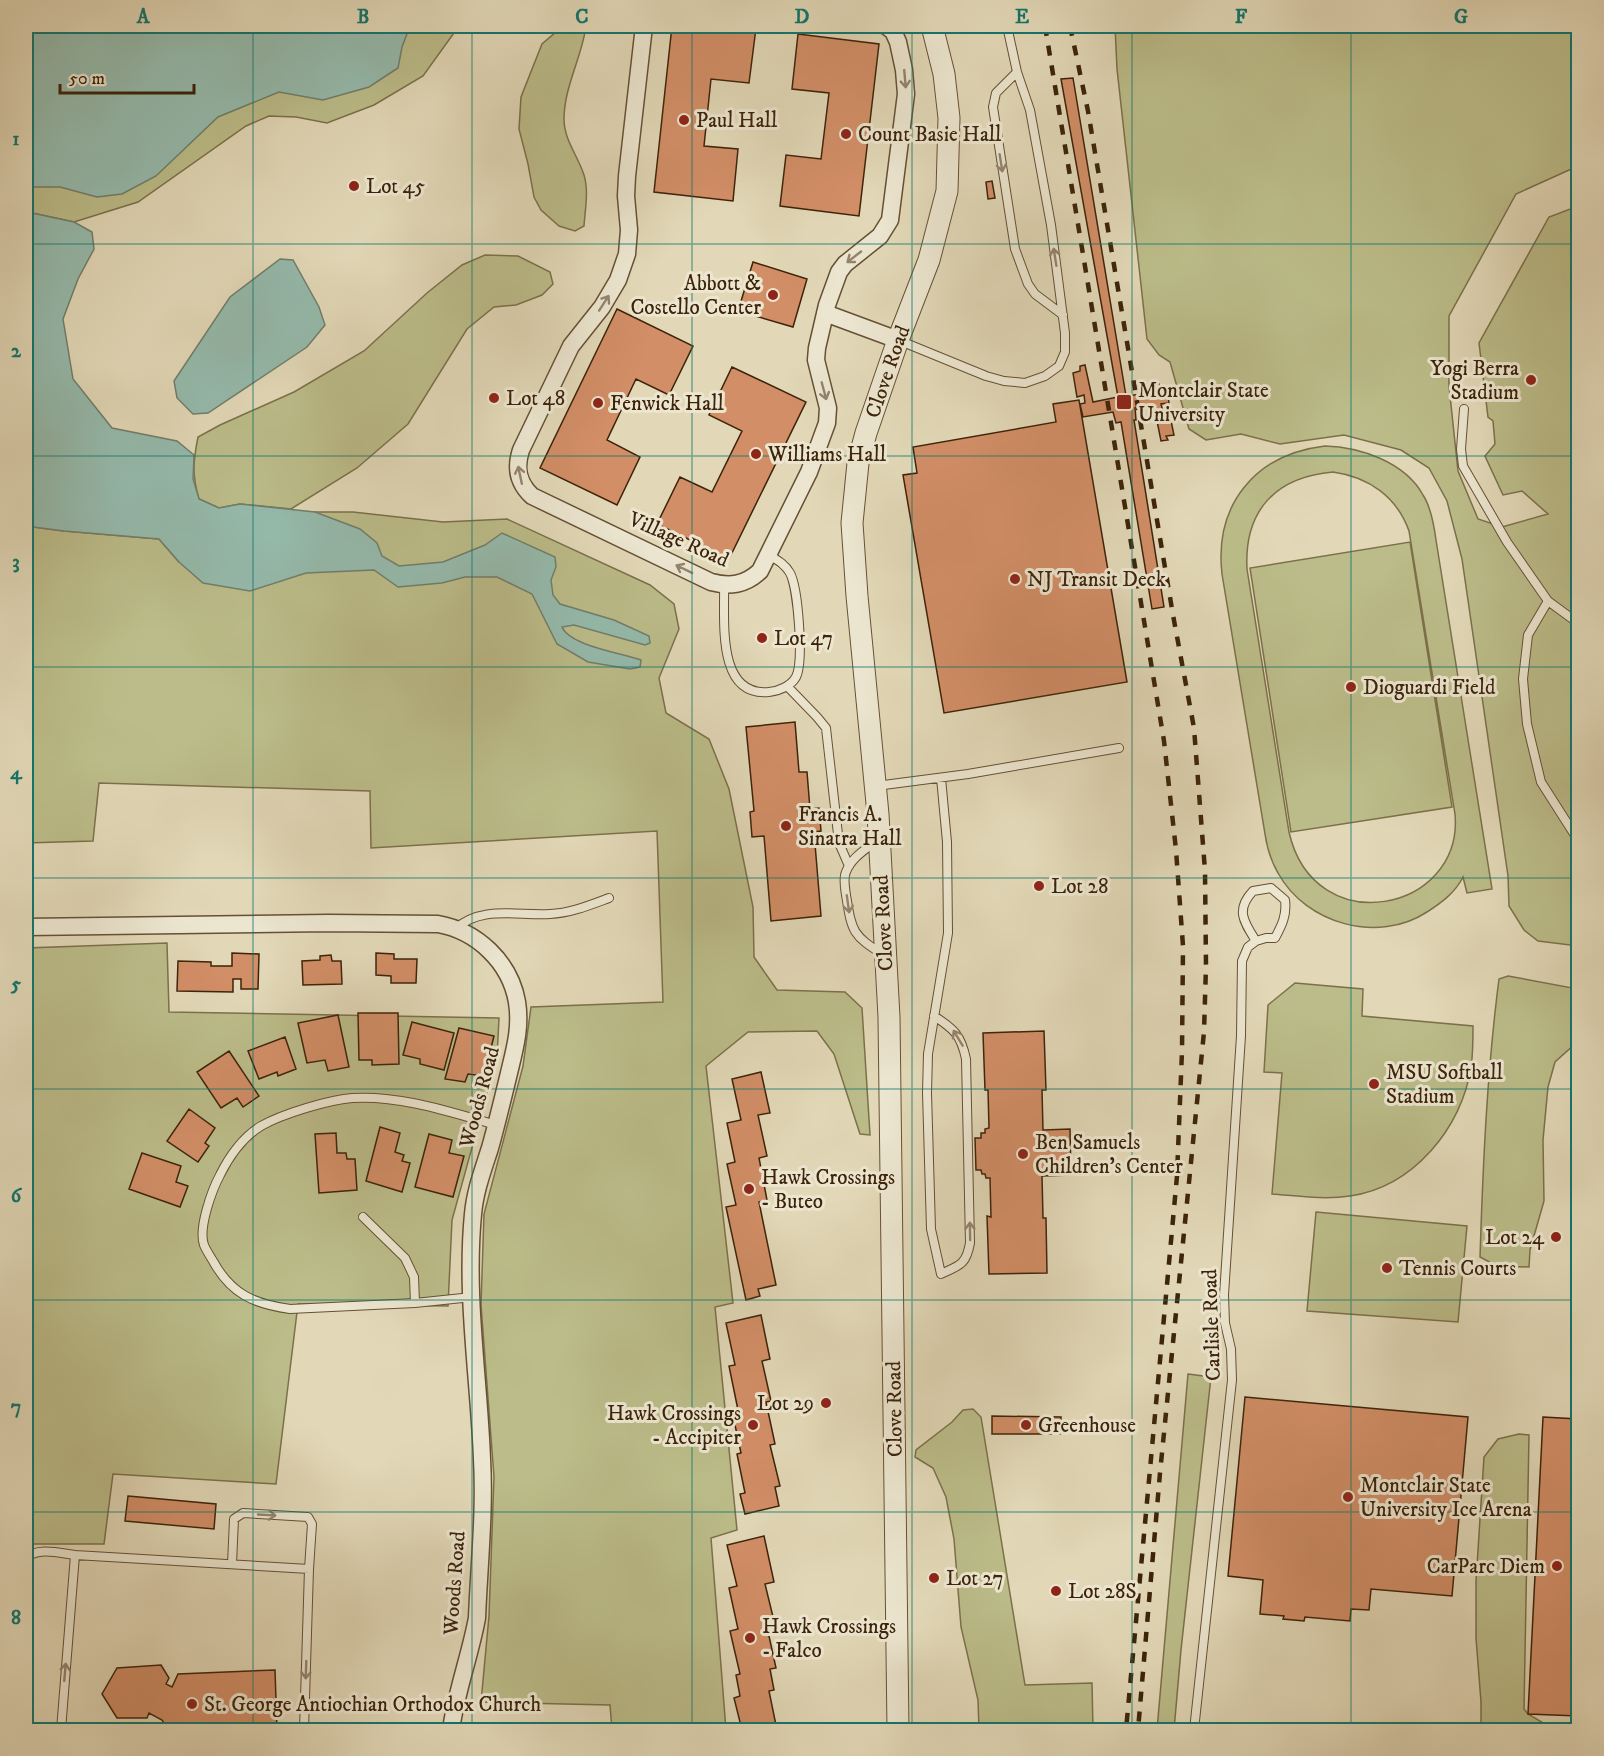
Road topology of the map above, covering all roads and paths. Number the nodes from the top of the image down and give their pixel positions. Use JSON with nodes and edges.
{"nodes":[{"id":1,"x":644,"y":26,"type":"edge"},
{"id":2,"x":886,"y":26,"type":"edge"},
{"id":3,"x":932,"y":26,"type":"edge"},
{"id":4,"x":1007,"y":26,"type":"edge"},
{"id":5,"x":1017,"y":72,"type":"junction"},
{"id":6,"x":825,"y":313,"type":"junction"},
{"id":7,"x":1063,"y":315,"type":"junction"},
{"id":8,"x":898,"y":340,"type":"junction"},
{"id":9,"x":1464,"y":410,"type":"dead end"},
{"id":10,"x":769,"y":555,"type":"junction"},
{"id":11,"x":724,"y":585,"type":"junction"},
{"id":12,"x":1548,"y":601,"type":"junction"},
{"id":13,"x":1578,"y":623,"type":"edge"},
{"id":14,"x":787,"y":686,"type":"junction"},
{"id":15,"x":1119,"y":747,"type":"dead end"},
{"id":16,"x":941,"y":778,"type":"junction"},
{"id":17,"x":875,"y":786,"type":"junction"},
{"id":18,"x":879,"y":839,"type":"junction"},
{"id":19,"x":1578,"y":840,"type":"edge"},
{"id":20,"x":849,"y":866,"type":"junction"},
{"id":21,"x":609,"y":898,"type":"dead end"},
{"id":22,"x":26,"y":927,"type":"edge"},
{"id":23,"x":454,"y":929,"type":"junction"},
{"id":24,"x":1256,"y":940,"type":"junction"},
{"id":25,"x":885,"y":956,"type":"junction"},
{"id":26,"x":934,"y":1016,"type":"junction"},
{"id":27,"x":496,"y":1125,"type":"junction"},
{"id":28,"x":363,"y":1218,"type":"dead end"},
{"id":29,"x":472,"y":1297,"type":"junction"},
{"id":30,"x":415,"y":1303,"type":"junction"},
{"id":31,"x":75,"y":1555,"type":"junction"},
{"id":32,"x":26,"y":1558,"type":"edge"},
{"id":33,"x":232,"y":1564,"type":"junction"},
{"id":34,"x":309,"y":1569,"type":"junction"},
{"id":35,"x":61,"y":1731,"type":"edge"},
{"id":36,"x":304,"y":1731,"type":"edge"},
{"id":37,"x":451,"y":1731,"type":"edge"},
{"id":38,"x":898,"y":1731,"type":"edge"},
{"id":39,"x":1194,"y":1731,"type":"edge"}],
"edges":[{"from":11,"to":1,"type":"street","name":"Village Road","one_way":true},
{"from":2,"to":6,"type":"street","name":"Village Road","one_way":true},
{"from":3,"to":8,"type":"street","name":"Clove Road"},
{"from":4,"to":5,"type":"lane"},
{"from":7,"to":5,"type":"lane","one_way":true},
{"from":5,"to":7,"type":"lane","one_way":true},
{"from":6,"to":8,"type":"street"},
{"from":6,"to":10,"type":"street","name":"Village Road","one_way":true},
{"from":7,"to":8,"type":"lane"},
{"from":8,"to":17,"type":"street","name":"Clove Road"},
{"from":9,"to":12,"type":"lane"},
{"from":10,"to":11,"type":"street","name":"Village Road"},
{"from":10,"to":14,"type":"lane"},
{"from":11,"to":14,"type":"lane"},
{"from":12,"to":13,"type":"lane"},
{"from":12,"to":19,"type":"lane"},
{"from":14,"to":20,"type":"lane"},
{"from":15,"to":16,"type":"lane"},
{"from":16,"to":17,"type":"lane"},
{"from":16,"to":26,"type":"lane"},
{"from":17,"to":18,"type":"street","name":"Clove Road"},
{"from":18,"to":20,"type":"lane"},
{"from":18,"to":25,"type":"street","name":"Clove Road"},
{"from":20,"to":25,"type":"lane","one_way":true},
{"from":21,"to":23,"type":"lane"},
{"from":22,"to":23,"type":"street","name":"Woods Road"},
{"from":23,"to":27,"type":"street","name":"Woods Road"},
{"from":24,"to":24,"type":"lane"},
{"from":24,"to":39,"type":"lane","name":"Carlisle Road"},
{"from":25,"to":38,"type":"street","name":"Clove Road"},
{"from":26,"to":26,"type":"lane","one_way":true},
{"from":27,"to":29,"type":"street","name":"Woods Road"},
{"from":27,"to":30,"type":"lane"},
{"from":28,"to":30,"type":"lane"},
{"from":29,"to":30,"type":"lane"},
{"from":29,"to":37,"type":"street","name":"Woods Road"},
{"from":31,"to":32,"type":"lane"},
{"from":31,"to":33,"type":"lane"},
{"from":35,"to":31,"type":"lane","one_way":true},
{"from":33,"to":34,"type":"lane"},
{"from":33,"to":34,"type":"lane","one_way":true},
{"from":34,"to":36,"type":"lane","one_way":true}]}
